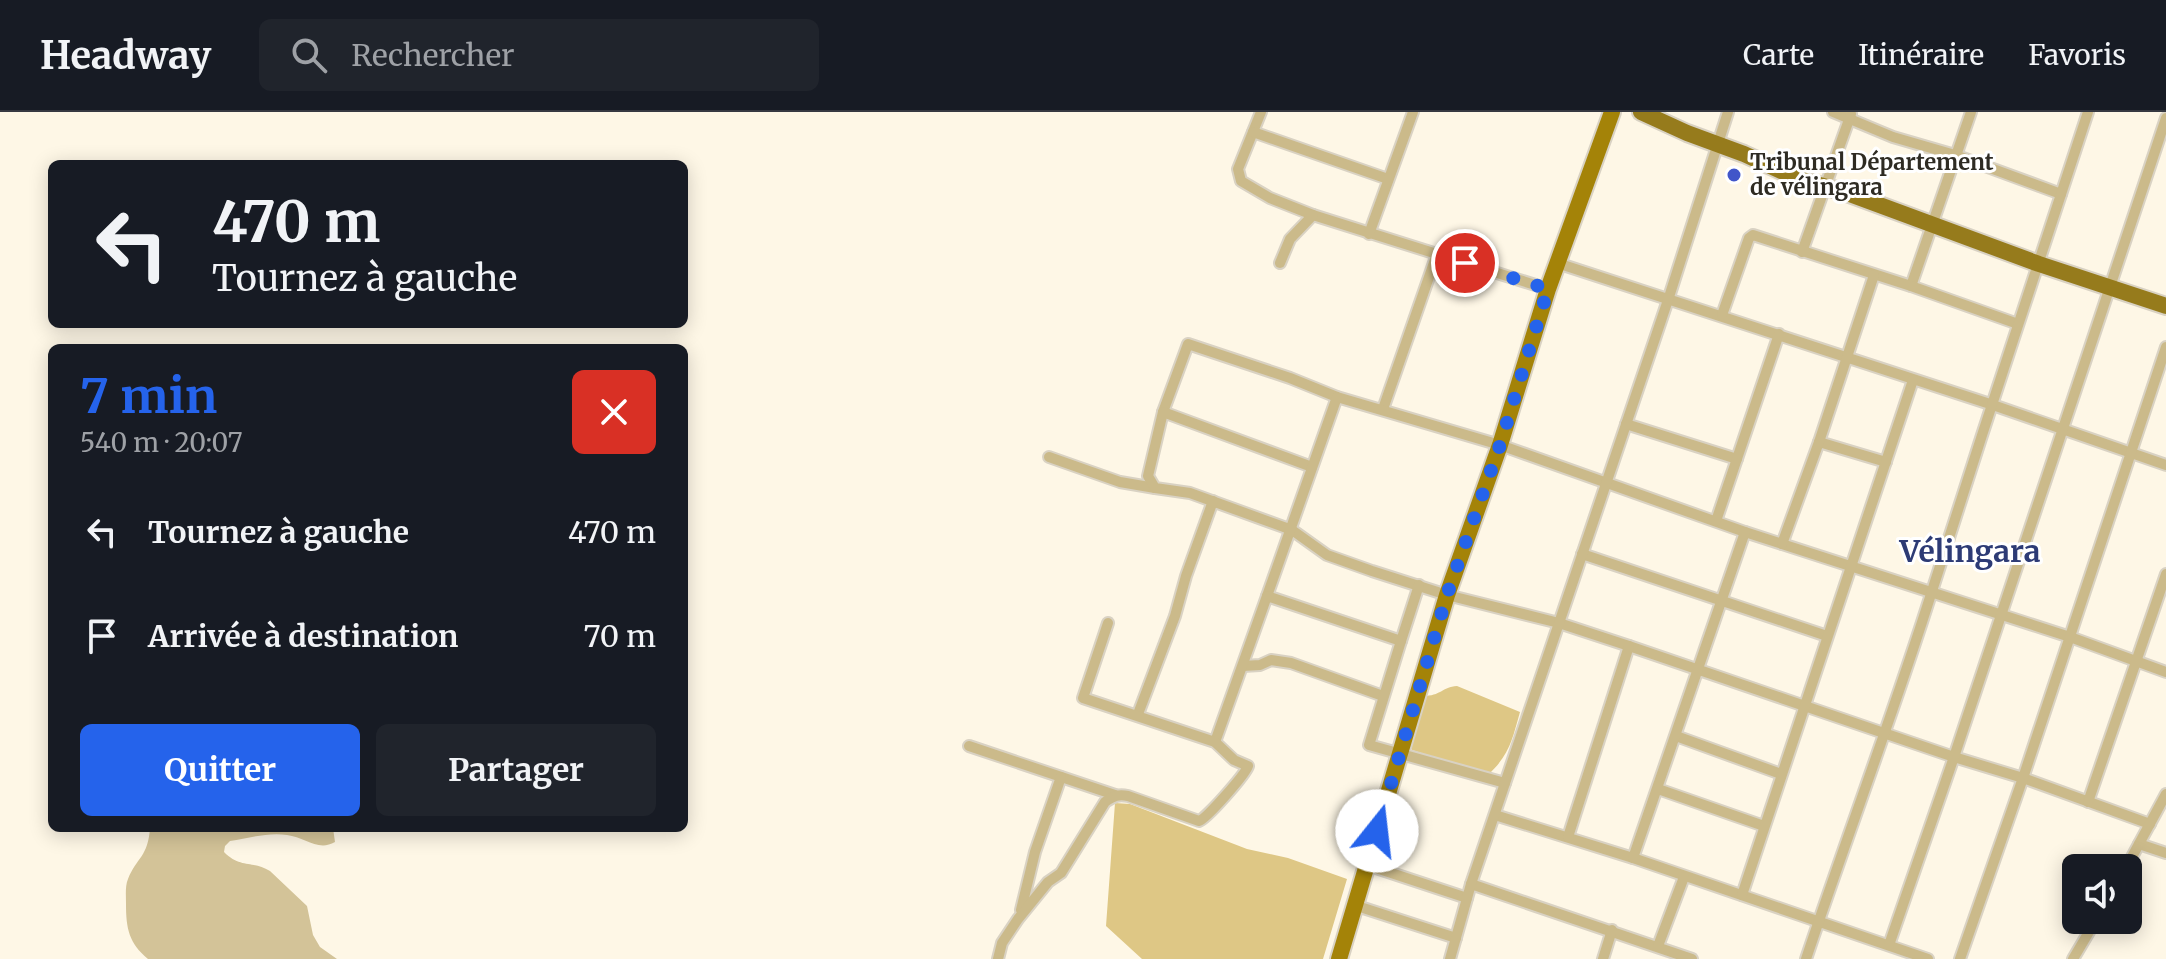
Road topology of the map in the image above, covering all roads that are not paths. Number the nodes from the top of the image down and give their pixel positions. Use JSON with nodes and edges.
{"nodes":[{"id":1,"x":1261,"y":112,"type":"edge"},
{"id":2,"x":1413,"y":112,"type":"edge"},
{"id":3,"x":1612,"y":112,"type":"edge"},
{"id":4,"x":1641,"y":112,"type":"edge"},
{"id":5,"x":1728,"y":112,"type":"edge"},
{"id":6,"x":1833,"y":112,"type":"edge"},
{"id":7,"x":1971,"y":112,"type":"edge"},
{"id":8,"x":2088,"y":112,"type":"edge"},
{"id":9,"x":1851,"y":115,"type":"edge"},
{"id":10,"x":2166,"y":118,"type":"edge"},
{"id":11,"x":1253,"y":132,"type":"junction"},
{"id":12,"x":1718,"y":144,"type":"junction"},
{"id":13,"x":1955,"y":155,"type":"junction"},
{"id":14,"x":1388,"y":179,"type":"junction"},
{"id":15,"x":1824,"y":187,"type":"junction"},
{"id":16,"x":2061,"y":194,"type":"junction"},
{"id":17,"x":1313,"y":215,"type":"junction"},
{"id":18,"x":1932,"y":225,"type":"junction"},
{"id":19,"x":1369,"y":234,"type":"junction"},
{"id":20,"x":1802,"y":252,"type":"junction"},
{"id":21,"x":1437,"y":254,"type":"junction"},
{"id":22,"x":1280,"y":263,"type":"dead end"},
{"id":23,"x":1557,"y":263,"type":"junction"},
{"id":24,"x":2039,"y":264,"type":"junction"},
{"id":25,"x":1874,"y":275,"type":"junction"},
{"id":26,"x":1911,"y":286,"type":"junction"},
{"id":27,"x":2110,"y":288,"type":"junction"},
{"id":28,"x":1548,"y":289,"type":"junction"},
{"id":29,"x":1669,"y":297,"type":"junction"},
{"id":30,"x":2166,"y":306,"type":"edge"},
{"id":31,"x":1722,"y":315,"type":"junction"},
{"id":32,"x":2018,"y":324,"type":"junction"},
{"id":33,"x":1779,"y":334,"type":"junction"},
{"id":34,"x":2166,"y":347,"type":"edge"},
{"id":35,"x":1846,"y":356,"type":"junction"},
{"id":36,"x":1913,"y":380,"type":"junction"},
{"id":37,"x":1337,"y":397,"type":"junction"},
{"id":38,"x":1990,"y":404,"type":"junction"},
{"id":39,"x":1383,"y":409,"type":"junction"},
{"id":40,"x":1163,"y":412,"type":"junction"},
{"id":41,"x":1626,"y":424,"type":"junction"},
{"id":42,"x":2062,"y":429,"type":"junction"},
{"id":43,"x":1819,"y":442,"type":"junction"},
{"id":44,"x":1500,"y":445,"type":"junction"},
{"id":45,"x":2130,"y":451,"type":"junction"},
{"id":46,"x":1049,"y":457,"type":"dead end"},
{"id":47,"x":1737,"y":459,"type":"junction"},
{"id":48,"x":1886,"y":462,"type":"junction"},
{"id":49,"x":2166,"y":465,"type":"edge"},
{"id":50,"x":1312,"y":467,"type":"junction"},
{"id":51,"x":1604,"y":483,"type":"junction"},
{"id":52,"x":1155,"y":488,"type":"junction"},
{"id":53,"x":1213,"y":501,"type":"junction"},
{"id":54,"x":1716,"y":521,"type":"junction"},
{"id":55,"x":1292,"y":530,"type":"junction"},
{"id":56,"x":1745,"y":532,"type":"junction"},
{"id":57,"x":1782,"y":544,"type":"junction"},
{"id":58,"x":1582,"y":554,"type":"junction"},
{"id":59,"x":1850,"y":566,"type":"junction"},
{"id":60,"x":2166,"y":574,"type":"edge"},
{"id":61,"x":1419,"y":585,"type":"junction"},
{"id":62,"x":1932,"y":591,"type":"junction"},
{"id":63,"x":1447,"y":595,"type":"junction"},
{"id":64,"x":1267,"y":596,"type":"junction"},
{"id":65,"x":1720,"y":601,"type":"junction"},
{"id":66,"x":2001,"y":615,"type":"junction"},
{"id":67,"x":2153,"y":615,"type":"junction"},
{"id":68,"x":2166,"y":619,"type":"edge"},
{"id":69,"x":1108,"y":623,"type":"dead end"},
{"id":70,"x":1559,"y":623,"type":"junction"},
{"id":71,"x":1827,"y":636,"type":"junction"},
{"id":72,"x":2070,"y":637,"type":"junction"},
{"id":73,"x":1401,"y":641,"type":"junction"},
{"id":74,"x":1629,"y":646,"type":"junction"},
{"id":75,"x":2137,"y":662,"type":"junction"},
{"id":76,"x":1243,"y":666,"type":"junction"},
{"id":77,"x":1699,"y":669,"type":"junction"},
{"id":78,"x":2166,"y":672,"type":"edge"},
{"id":79,"x":1383,"y":696,"type":"junction"},
{"id":80,"x":1804,"y":705,"type":"junction"},
{"id":81,"x":1138,"y":714,"type":"junction"},
{"id":82,"x":1883,"y":732,"type":"junction"},
{"id":83,"x":1676,"y":736,"type":"junction"},
{"id":84,"x":1215,"y":742,"type":"junction"},
{"id":85,"x":969,"y":746,"type":"dead end"},
{"id":86,"x":1400,"y":753,"type":"junction"},
{"id":87,"x":1954,"y":757,"type":"junction"},
{"id":88,"x":1781,"y":774,"type":"junction"},
{"id":89,"x":1061,"y":777,"type":"junction"},
{"id":90,"x":2023,"y":778,"type":"junction"},
{"id":91,"x":1505,"y":783,"type":"junction"},
{"id":92,"x":1658,"y":789,"type":"junction"},
{"id":93,"x":2166,"y":794,"type":"edge"},
{"id":94,"x":1115,"y":795,"type":"junction"},
{"id":95,"x":2088,"y":802,"type":"junction"},
{"id":96,"x":1495,"y":815,"type":"junction"},
{"id":97,"x":2150,"y":824,"type":"junction"},
{"id":98,"x":1764,"y":826,"type":"junction"},
{"id":99,"x":1568,"y":837,"type":"junction"},
{"id":100,"x":2139,"y":844,"type":"junction"},
{"id":101,"x":2166,"y":853,"type":"edge"},
{"id":102,"x":2134,"y":854,"type":"edge"},
{"id":103,"x":1633,"y":858,"type":"junction"},
{"id":104,"x":1367,"y":865,"type":"junction"},
{"id":105,"x":1684,"y":877,"type":"junction"},
{"id":106,"x":1471,"y":884,"type":"junction"},
{"id":107,"x":1742,"y":895,"type":"junction"},
{"id":108,"x":1467,"y":898,"type":"junction"},
{"id":109,"x":1354,"y":905,"type":"junction"},
{"id":110,"x":1018,"y":919,"type":"junction"},
{"id":111,"x":1818,"y":922,"type":"junction"},
{"id":112,"x":1612,"y":930,"type":"junction"},
{"id":113,"x":2088,"y":934,"type":"edge"},
{"id":114,"x":1456,"y":938,"type":"junction"},
{"id":115,"x":1889,"y":945,"type":"junction"},
{"id":116,"x":1658,"y":946,"type":"junction"},
{"id":117,"x":998,"y":959,"type":"edge"},
{"id":118,"x":1339,"y":959,"type":"edge"},
{"id":119,"x":1450,"y":959,"type":"edge"},
{"id":120,"x":1603,"y":959,"type":"edge"},
{"id":121,"x":1692,"y":959,"type":"edge"},
{"id":122,"x":1806,"y":959,"type":"edge"},
{"id":123,"x":1928,"y":959,"type":"edge"},
{"id":124,"x":1960,"y":959,"type":"edge"},
{"id":125,"x":2073,"y":959,"type":"edge"}],
"edges":[{"from":1,"to":11,"type":"street"},
{"from":2,"to":14,"type":"street"},
{"from":3,"to":23,"type":"main road"},
{"from":4,"to":12,"type":"highway"},
{"from":5,"to":12,"type":"street"},
{"from":6,"to":9,"type":"street"},
{"from":7,"to":13,"type":"street"},
{"from":8,"to":16,"type":"street"},
{"from":9,"to":13,"type":"street"},
{"from":9,"to":15,"type":"street"},
{"from":10,"to":27,"type":"street"},
{"from":11,"to":14,"type":"street"},
{"from":11,"to":17,"type":"street"},
{"from":12,"to":15,"type":"highway"},
{"from":12,"to":29,"type":"street"},
{"from":13,"to":16,"type":"street"},
{"from":13,"to":18,"type":"street"},
{"from":14,"to":19,"type":"street"},
{"from":15,"to":18,"type":"highway"},
{"from":15,"to":20,"type":"street"},
{"from":16,"to":24,"type":"street"},
{"from":17,"to":19,"type":"street"},
{"from":17,"to":22,"type":"street"},
{"from":18,"to":24,"type":"highway"},
{"from":18,"to":26,"type":"street"},
{"from":19,"to":21,"type":"street"},
{"from":20,"to":25,"type":"street"},
{"from":20,"to":31,"type":"street"},
{"from":21,"to":28,"type":"street"},
{"from":21,"to":39,"type":"street"},
{"from":23,"to":28,"type":"main road"},
{"from":23,"to":29,"type":"street"},
{"from":24,"to":27,"type":"highway"},
{"from":24,"to":32,"type":"street"},
{"from":25,"to":26,"type":"street"},
{"from":25,"to":35,"type":"street"},
{"from":26,"to":32,"type":"street"},
{"from":27,"to":30,"type":"highway"},
{"from":27,"to":42,"type":"street"},
{"from":28,"to":44,"type":"main road"},
{"from":29,"to":31,"type":"street"},
{"from":29,"to":41,"type":"street"},
{"from":31,"to":33,"type":"street"},
{"from":32,"to":38,"type":"street"},
{"from":33,"to":35,"type":"street"},
{"from":33,"to":47,"type":"street"},
{"from":34,"to":45,"type":"street"},
{"from":35,"to":36,"type":"street"},
{"from":35,"to":43,"type":"street"},
{"from":36,"to":38,"type":"street"},
{"from":36,"to":48,"type":"street"},
{"from":37,"to":39,"type":"street"},
{"from":37,"to":40,"type":"street"},
{"from":37,"to":50,"type":"street"},
{"from":38,"to":42,"type":"street"},
{"from":38,"to":62,"type":"street"},
{"from":39,"to":44,"type":"street"},
{"from":40,"to":50,"type":"street"},
{"from":40,"to":52,"type":"street"},
{"from":41,"to":47,"type":"street"},
{"from":41,"to":51,"type":"street"},
{"from":42,"to":45,"type":"street"},
{"from":42,"to":66,"type":"street"},
{"from":43,"to":48,"type":"street"},
{"from":43,"to":57,"type":"street"},
{"from":44,"to":51,"type":"street"},
{"from":44,"to":63,"type":"main road"},
{"from":45,"to":49,"type":"street"},
{"from":45,"to":72,"type":"street"},
{"from":46,"to":52,"type":"street"},
{"from":47,"to":54,"type":"street"},
{"from":48,"to":59,"type":"street"},
{"from":50,"to":55,"type":"street"},
{"from":51,"to":54,"type":"street"},
{"from":51,"to":58,"type":"street"},
{"from":52,"to":53,"type":"street"},
{"from":53,"to":55,"type":"street"},
{"from":53,"to":81,"type":"street"},
{"from":54,"to":56,"type":"street"},
{"from":55,"to":61,"type":"street"},
{"from":55,"to":64,"type":"street"},
{"from":56,"to":57,"type":"street"},
{"from":56,"to":65,"type":"street"},
{"from":57,"to":59,"type":"street"},
{"from":58,"to":65,"type":"street"},
{"from":58,"to":70,"type":"street"},
{"from":59,"to":62,"type":"street"},
{"from":59,"to":71,"type":"street"},
{"from":60,"to":67,"type":"street"},
{"from":61,"to":63,"type":"street"},
{"from":61,"to":73,"type":"street"},
{"from":62,"to":66,"type":"street"},
{"from":62,"to":82,"type":"street"},
{"from":63,"to":70,"type":"street"},
{"from":63,"to":86,"type":"main road"},
{"from":64,"to":73,"type":"street"},
{"from":64,"to":76,"type":"street"},
{"from":65,"to":71,"type":"street"},
{"from":65,"to":77,"type":"street"},
{"from":66,"to":72,"type":"street"},
{"from":66,"to":87,"type":"street"},
{"from":67,"to":68,"type":"street"},
{"from":67,"to":75,"type":"street"},
{"from":69,"to":81,"type":"street"},
{"from":70,"to":74,"type":"street"},
{"from":70,"to":91,"type":"street"},
{"from":71,"to":80,"type":"street"},
{"from":72,"to":75,"type":"street"},
{"from":72,"to":90,"type":"street"},
{"from":73,"to":79,"type":"street"},
{"from":74,"to":77,"type":"street"},
{"from":74,"to":99,"type":"street"},
{"from":75,"to":78,"type":"street"},
{"from":75,"to":95,"type":"street"},
{"from":76,"to":79,"type":"street"},
{"from":76,"to":84,"type":"street"},
{"from":77,"to":80,"type":"street"},
{"from":77,"to":83,"type":"street"},
{"from":79,"to":86,"type":"street"},
{"from":80,"to":82,"type":"street"},
{"from":80,"to":88,"type":"street"},
{"from":81,"to":84,"type":"street"},
{"from":82,"to":87,"type":"street"},
{"from":82,"to":111,"type":"street"},
{"from":83,"to":88,"type":"street"},
{"from":83,"to":92,"type":"street"},
{"from":84,"to":94,"type":"street"},
{"from":85,"to":89,"type":"street"},
{"from":86,"to":91,"type":"street"},
{"from":86,"to":104,"type":"main road"},
{"from":87,"to":90,"type":"street"},
{"from":87,"to":115,"type":"street"},
{"from":88,"to":98,"type":"street"},
{"from":89,"to":94,"type":"street"},
{"from":89,"to":110,"type":"street"},
{"from":90,"to":95,"type":"street"},
{"from":90,"to":124,"type":"street"},
{"from":91,"to":96,"type":"street"},
{"from":92,"to":98,"type":"street"},
{"from":92,"to":103,"type":"street"},
{"from":93,"to":97,"type":"street"},
{"from":94,"to":110,"type":"street"},
{"from":95,"to":97,"type":"street"},
{"from":96,"to":99,"type":"street"},
{"from":96,"to":106,"type":"street"},
{"from":97,"to":100,"type":"street"},
{"from":98,"to":107,"type":"street"},
{"from":99,"to":103,"type":"street"},
{"from":100,"to":101,"type":"street"},
{"from":100,"to":102,"type":"street"},
{"from":103,"to":105,"type":"street"},
{"from":104,"to":108,"type":"street"},
{"from":104,"to":109,"type":"main road"},
{"from":105,"to":107,"type":"street"},
{"from":105,"to":116,"type":"street"},
{"from":106,"to":108,"type":"street"},
{"from":106,"to":112,"type":"street"},
{"from":107,"to":111,"type":"street"},
{"from":108,"to":114,"type":"street"},
{"from":109,"to":114,"type":"street"},
{"from":109,"to":118,"type":"main road"},
{"from":110,"to":117,"type":"street"},
{"from":111,"to":115,"type":"street"},
{"from":111,"to":122,"type":"street"},
{"from":112,"to":116,"type":"street"},
{"from":112,"to":120,"type":"street"},
{"from":113,"to":125,"type":"street"},
{"from":114,"to":119,"type":"street"},
{"from":115,"to":123,"type":"street"},
{"from":116,"to":121,"type":"street"}]}
